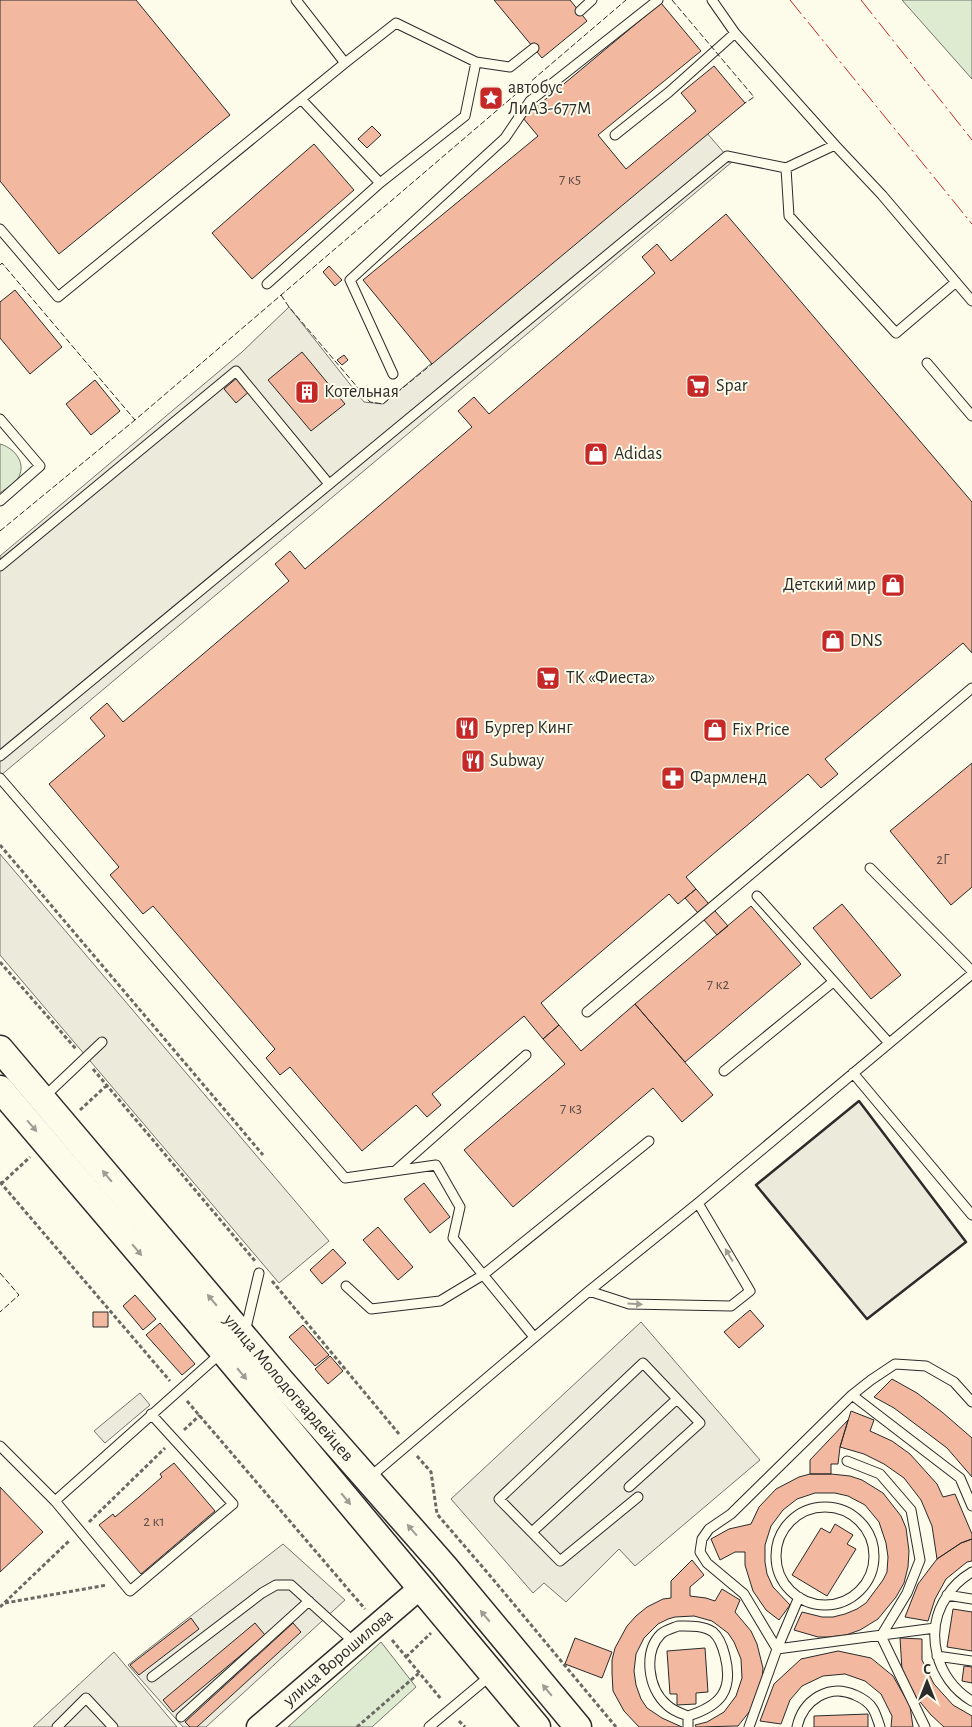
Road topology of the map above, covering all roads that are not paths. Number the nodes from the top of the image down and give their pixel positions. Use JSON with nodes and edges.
{"nodes":[{"id":1,"x":296,"y":0,"type":"edge"},
{"id":2,"x":592,"y":0,"type":"edge"},
{"id":3,"x":658,"y":0,"type":"edge"},
{"id":4,"x":712,"y":0,"type":"edge"},
{"id":5,"x":580,"y":11,"type":"dead end"},
{"id":6,"x":735,"y":33,"type":"junction"},
{"id":7,"x":534,"y":48,"type":"dead end"},
{"id":8,"x":476,"y":62,"type":"junction"},
{"id":9,"x":345,"y":63,"type":"junction"},
{"id":10,"x":301,"y":99,"type":"junction"},
{"id":11,"x":615,"y":136,"type":"dead end"},
{"id":12,"x":835,"y":145,"type":"junction"},
{"id":13,"x":786,"y":168,"type":"junction"},
{"id":14,"x":380,"y":183,"type":"junction"},
{"id":15,"x":0,"y":229,"type":"edge"},
{"id":16,"x":956,"y":282,"type":"junction"},
{"id":17,"x":267,"y":284,"type":"dead end"},
{"id":18,"x":972,"y":301,"type":"edge"},
{"id":19,"x":927,"y":363,"type":"dead end"},
{"id":20,"x":393,"y":374,"type":"dead end"},
{"id":21,"x":972,"y":416,"type":"edge"},
{"id":22,"x":0,"y":419,"type":"edge"},
{"id":23,"x":329,"y":484,"type":"junction"},
{"id":24,"x":0,"y":501,"type":"edge"},
{"id":25,"x":0,"y":566,"type":"edge"},
{"id":26,"x":972,"y":688,"type":"edge"},
{"id":27,"x":0,"y":756,"type":"edge"},
{"id":28,"x":0,"y":778,"type":"edge"},
{"id":29,"x":870,"y":868,"type":"dead end"},
{"id":30,"x":757,"y":896,"type":"dead end"},
{"id":31,"x":972,"y":972,"type":"edge"},
{"id":32,"x":833,"y":982,"type":"junction"},
{"id":33,"x":587,"y":1012,"type":"dead end"},
{"id":34,"x":102,"y":1042,"type":"dead end"},
{"id":35,"x":889,"y":1043,"type":"junction"},
{"id":36,"x":1,"y":1053,"type":"edge"},
{"id":37,"x":526,"y":1055,"type":"dead end"},
{"id":38,"x":724,"y":1071,"type":"dead end"},
{"id":39,"x":853,"y":1073,"type":"junction"},
{"id":40,"x":0,"y":1089,"type":"edge"},
{"id":41,"x":42,"y":1099,"type":"junction"},
{"id":42,"x":649,"y":1141,"type":"dead end"},
{"id":43,"x":394,"y":1171,"type":"junction"},
{"id":44,"x":698,"y":1203,"type":"junction"},
{"id":45,"x":972,"y":1215,"type":"edge"},
{"id":46,"x":259,"y":1273,"type":"dead end"},
{"id":47,"x":483,"y":1275,"type":"junction"},
{"id":48,"x":346,"y":1286,"type":"dead end"},
{"id":49,"x":589,"y":1291,"type":"junction"},
{"id":50,"x":534,"y":1337,"type":"junction"},
{"id":51,"x":233,"y":1344,"type":"junction"},
{"id":52,"x":852,"y":1395,"type":"junction"},
{"id":53,"x":677,"y":1399,"type":"junction"},
{"id":54,"x":972,"y":1402,"type":"edge"},
{"id":55,"x":151,"y":1414,"type":"junction"},
{"id":56,"x":0,"y":1446,"type":"edge"},
{"id":57,"x":847,"y":1460,"type":"dead end"},
{"id":58,"x":368,"y":1479,"type":"junction"},
{"id":59,"x":629,"y":1486,"type":"dead end"},
{"id":60,"x":638,"y":1497,"type":"dead end"},
{"id":61,"x":55,"y":1500,"type":"junction"},
{"id":62,"x":972,"y":1506,"type":"edge"},
{"id":63,"x":532,"y":1532,"type":"junction"},
{"id":64,"x":444,"y":1566,"type":"junction"},
{"id":65,"x":972,"y":1572,"type":"edge"},
{"id":66,"x":420,"y":1588,"type":"junction"},
{"id":67,"x":947,"y":1595,"type":"junction"},
{"id":68,"x":799,"y":1597,"type":"junction"},
{"id":69,"x":972,"y":1599,"type":"edge"},
{"id":70,"x":309,"y":1601,"type":"junction"},
{"id":71,"x":935,"y":1628,"type":"junction"},
{"id":72,"x":881,"y":1636,"type":"junction"},
{"id":73,"x":356,"y":1644,"type":"junction"},
{"id":74,"x":777,"y":1650,"type":"junction"},
{"id":75,"x":516,"y":1653,"type":"junction"},
{"id":76,"x":937,"y":1656,"type":"junction"},
{"id":77,"x":972,"y":1661,"type":"edge"},
{"id":78,"x":492,"y":1674,"type":"junction"},
{"id":79,"x":152,"y":1677,"type":"dead end"},
{"id":80,"x":972,"y":1701,"type":"edge"},
{"id":81,"x":688,"y":1716,"type":"junction"},
{"id":82,"x":181,"y":1717,"type":"dead end"},
{"id":83,"x":111,"y":1726,"type":"edge"},
{"id":84,"x":57,"y":1727,"type":"edge"},
{"id":85,"x":258,"y":1727,"type":"edge"},
{"id":86,"x":429,"y":1727,"type":"edge"},
{"id":87,"x":537,"y":1727,"type":"edge"},
{"id":88,"x":578,"y":1727,"type":"edge"},
{"id":89,"x":688,"y":1727,"type":"edge"},
{"id":90,"x":749,"y":1727,"type":"edge"},
{"id":91,"x":797,"y":1727,"type":"edge"},
{"id":92,"x":880,"y":1727,"type":"edge"},
{"id":93,"x":925,"y":1727,"type":"edge"}],
"edges":[{"from":1,"to":9,"type":"lane"},
{"from":2,"to":5,"type":"lane"},
{"from":3,"to":20,"type":"lane"},
{"from":4,"to":6,"type":"lane"},
{"from":6,"to":11,"type":"lane"},
{"from":6,"to":12,"type":"lane"},
{"from":7,"to":8,"type":"lane"},
{"from":8,"to":9,"type":"lane"},
{"from":8,"to":14,"type":"lane"},
{"from":9,"to":10,"type":"lane"},
{"from":10,"to":14,"type":"lane"},
{"from":10,"to":15,"type":"lane"},
{"from":12,"to":13,"type":"lane"},
{"from":12,"to":16,"type":"lane"},
{"from":13,"to":16,"type":"lane"},
{"from":13,"to":23,"type":"lane"},
{"from":14,"to":17,"type":"lane"},
{"from":16,"to":18,"type":"lane"},
{"from":19,"to":21,"type":"lane"},
{"from":22,"to":24,"type":"lane"},
{"from":23,"to":25,"type":"lane"},
{"from":23,"to":27,"type":"lane"},
{"from":26,"to":33,"type":"lane"},
{"from":28,"to":43,"type":"lane"},
{"from":29,"to":31,"type":"lane"},
{"from":30,"to":32,"type":"lane"},
{"from":31,"to":35,"type":"lane"},
{"from":32,"to":35,"type":"lane"},
{"from":32,"to":38,"type":"lane"},
{"from":34,"to":41,"type":"lane"},
{"from":35,"to":39,"type":"lane"},
{"from":36,"to":41,"type":"main road","name":"улица Молодогвардейцев"},
{"from":37,"to":43,"type":"lane"},
{"from":39,"to":44,"type":"lane"},
{"from":39,"to":45,"type":"lane"},
{"from":40,"to":51,"type":"main road","name":"улица Молодогвардейцев","one_way":true},
{"from":51,"to":41,"type":"main road","name":"улица Молодогвардейцев","one_way":true},
{"from":42,"to":47,"type":"lane"},
{"from":43,"to":47,"type":"lane"},
{"from":44,"to":49,"type":"lane"},
{"from":49,"to":44,"type":"lane","one_way":true},
{"from":46,"to":51,"type":"lane"},
{"from":47,"to":48,"type":"lane"},
{"from":47,"to":50,"type":"lane"},
{"from":49,"to":50,"type":"lane"},
{"from":50,"to":58,"type":"lane"},
{"from":51,"to":55,"type":"lane"},
{"from":51,"to":58,"type":"main road","name":"улица Молодогвардейцев"},
{"from":51,"to":66,"type":"main road","name":"улица Молодогвардейцев","one_way":true},
{"from":52,"to":54,"type":"lane"},
{"from":52,"to":62,"type":"lane"},
{"from":52,"to":74,"type":"lane"},
{"from":53,"to":59,"type":"lane"},
{"from":53,"to":63,"type":"lane"},
{"from":53,"to":63,"type":"lane"},
{"from":55,"to":61,"type":"lane"},
{"from":55,"to":61,"type":"lane"},
{"from":56,"to":61,"type":"lane"},
{"from":57,"to":72,"type":"lane"},
{"from":64,"to":58,"type":"main road","name":"улица Молодогвардейцев","one_way":true},
{"from":60,"to":63,"type":"lane"},
{"from":64,"to":66,"type":"main road"},
{"from":75,"to":64,"type":"main road","name":"улица Молодогвардейцев","one_way":true},
{"from":65,"to":67,"type":"lane"},
{"from":66,"to":73,"type":"street","name":"улица Ворошилова"},
{"from":66,"to":78,"type":"main road","name":"улица Молодогвардейцев"},
{"from":67,"to":69,"type":"lane"},
{"from":67,"to":71,"type":"lane"},
{"from":68,"to":68,"type":"lane"},
{"from":68,"to":74,"type":"lane"},
{"from":70,"to":73,"type":"lane"},
{"from":70,"to":79,"type":"lane"},
{"from":70,"to":82,"type":"lane"},
{"from":71,"to":72,"type":"lane"},
{"from":71,"to":76,"type":"lane"},
{"from":72,"to":74,"type":"lane"},
{"from":72,"to":93,"type":"lane"},
{"from":73,"to":85,"type":"street","name":"улица Ворошилова"},
{"from":74,"to":90,"type":"lane"},
{"from":75,"to":78,"type":"main road"},
{"from":88,"to":75,"type":"main road","name":"улица Молодогвардейцев","one_way":true},
{"from":76,"to":77,"type":"lane"},
{"from":76,"to":80,"type":"lane"},
{"from":78,"to":86,"type":"lane"},
{"from":78,"to":87,"type":"main road","name":"улица Молодогвардейцев"},
{"from":81,"to":81,"type":"lane"},
{"from":81,"to":89,"type":"lane"},
{"from":83,"to":84,"type":"lane"},
{"from":91,"to":92,"type":"lane"}]}
